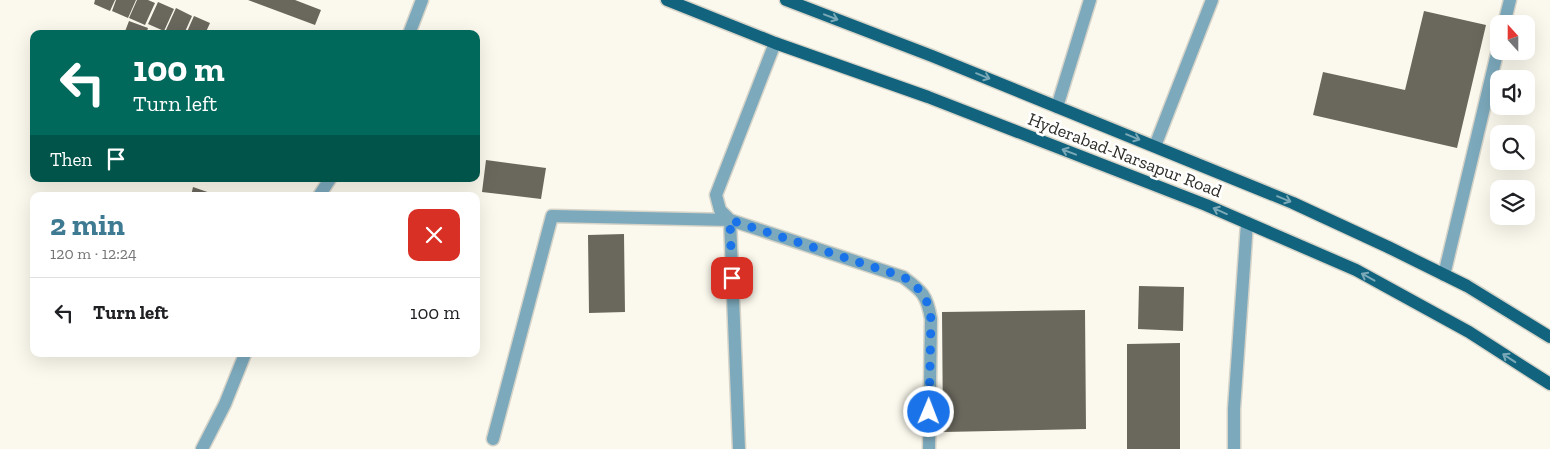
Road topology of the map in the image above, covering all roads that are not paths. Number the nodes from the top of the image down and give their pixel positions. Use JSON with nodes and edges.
{"nodes":[{"id":1,"x":422,"y":0,"type":"edge"},
{"id":2,"x":667,"y":0,"type":"edge"},
{"id":3,"x":786,"y":0,"type":"edge"},
{"id":4,"x":1090,"y":0,"type":"edge"},
{"id":5,"x":1212,"y":0,"type":"edge"},
{"id":6,"x":1510,"y":0,"type":"edge"},
{"id":7,"x":1506,"y":15,"type":"edge"},
{"id":8,"x":411,"y":30,"type":"edge"},
{"id":9,"x":775,"y":43,"type":"junction"},
{"id":10,"x":1495,"y":60,"type":"edge"},
{"id":11,"x":1057,"y":106,"type":"junction"},
{"id":12,"x":1155,"y":146,"type":"junction"},
{"id":13,"x":730,"y":220,"type":"junction"},
{"id":14,"x":1247,"y":223,"type":"junction"},
{"id":15,"x":1444,"y":275,"type":"junction"},
{"id":16,"x":1550,"y":336,"type":"edge"},
{"id":17,"x":244,"y":357,"type":"edge"},
{"id":18,"x":1550,"y":384,"type":"edge"},
{"id":19,"x":493,"y":439,"type":"dead end"},
{"id":20,"x":202,"y":449,"type":"edge"},
{"id":21,"x":739,"y":449,"type":"edge"},
{"id":22,"x":929,"y":449,"type":"edge"},
{"id":23,"x":1234,"y":449,"type":"edge"}],
"edges":[{"from":1,"to":8,"type":"street"},
{"from":2,"to":9,"type":"main road","name":"Hyderabad-Narsapur Road"},
{"from":3,"to":11,"type":"main road","name":"Hyderabad-Narsapur Road","one_way":true},
{"from":4,"to":11,"type":"street"},
{"from":5,"to":12,"type":"street"},
{"from":6,"to":7,"type":"street"},
{"from":9,"to":13,"type":"street"},
{"from":14,"to":9,"type":"main road","name":"Hyderabad-Narsapur Road","one_way":true},
{"from":10,"to":15,"type":"street"},
{"from":11,"to":12,"type":"main road","name":"Hyderabad-Narsapur Road","one_way":true},
{"from":12,"to":15,"type":"main road","name":"Hyderabad-Narsapur Road","one_way":true},
{"from":13,"to":19,"type":"street"},
{"from":13,"to":21,"type":"street"},
{"from":13,"to":22,"type":"street"},
{"from":18,"to":14,"type":"main road","name":"Hyderabad-Narsapur Road","one_way":true},
{"from":14,"to":23,"type":"street"},
{"from":15,"to":16,"type":"main road","name":"Hyderabad-Narsapur Road"},
{"from":17,"to":20,"type":"street"}]}
